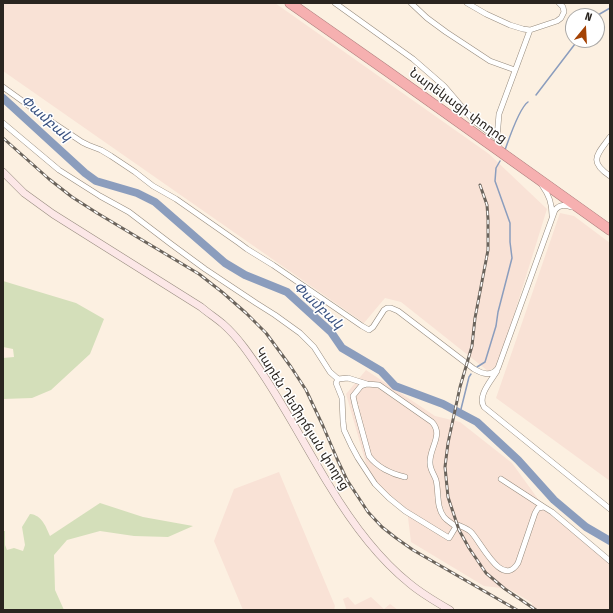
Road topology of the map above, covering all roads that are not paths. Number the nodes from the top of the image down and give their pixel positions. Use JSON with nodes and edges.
{"nodes":[{"id":1,"x":290,"y":3,"type":"edge"},
{"id":2,"x":335,"y":3,"type":"edge"},
{"id":3,"x":411,"y":3,"type":"edge"},
{"id":4,"x":467,"y":3,"type":"edge"},
{"id":5,"x":559,"y":3,"type":"edge"},
{"id":6,"x":530,"y":30,"type":"junction"},
{"id":7,"x":515,"y":70,"type":"junction"},
{"id":8,"x":3,"y":87,"type":"edge"},
{"id":9,"x":3,"y":123,"type":"edge"},
{"id":10,"x":610,"y":137,"type":"edge"},
{"id":11,"x":497,"y":138,"type":"junction"},
{"id":12,"x":500,"y":153,"type":"junction"},
{"id":13,"x":3,"y":172,"type":"edge"},
{"id":14,"x":610,"y":176,"type":"edge"},
{"id":15,"x":538,"y":179,"type":"junction"},
{"id":16,"x":579,"y":208,"type":"junction"},
{"id":17,"x":551,"y":220,"type":"junction"},
{"id":18,"x":610,"y":230,"type":"edge"},
{"id":19,"x":497,"y":370,"type":"junction"},
{"id":20,"x":338,"y":379,"type":"junction"},
{"id":21,"x":367,"y":384,"type":"junction"},
{"id":22,"x":405,"y":476,"type":"dead end"},
{"id":23,"x":501,"y":479,"type":"dead end"},
{"id":24,"x":544,"y":507,"type":"junction"},
{"id":25,"x":610,"y":509,"type":"edge"},
{"id":26,"x":456,"y":527,"type":"junction"},
{"id":27,"x":610,"y":561,"type":"edge"},
{"id":28,"x":450,"y":610,"type":"edge"}],
"edges":[{"from":1,"to":12,"type":"highway","name":"Նարեկացի փողոց"},
{"from":2,"to":11,"type":"street"},
{"from":3,"to":7,"type":"street"},
{"from":4,"to":6,"type":"street"},
{"from":5,"to":6,"type":"street"},
{"from":6,"to":7,"type":"street"},
{"from":7,"to":11,"type":"street"},
{"from":8,"to":19,"type":"street"},
{"from":9,"to":20,"type":"street"},
{"from":10,"to":14,"type":"street"},
{"from":11,"to":12,"type":"street"},
{"from":12,"to":15,"type":"highway","name":"Նարեկացի փողոց"},
{"from":13,"to":28,"type":"main road","name":"Կարեն Դեմիրճյան փողոց"},
{"from":15,"to":16,"type":"highway","name":"Նարեկացի փողոց"},
{"from":15,"to":17,"type":"street"},
{"from":16,"to":17,"type":"street"},
{"from":16,"to":18,"type":"highway","name":"Նարեկացի փողոց"},
{"from":17,"to":19,"type":"street"},
{"from":19,"to":25,"type":"street"},
{"from":20,"to":21,"type":"street"},
{"from":20,"to":26,"type":"street"},
{"from":21,"to":22,"type":"street"},
{"from":21,"to":26,"type":"street"},
{"from":23,"to":24,"type":"street"},
{"from":24,"to":26,"type":"street"},
{"from":24,"to":27,"type":"street"}]}
